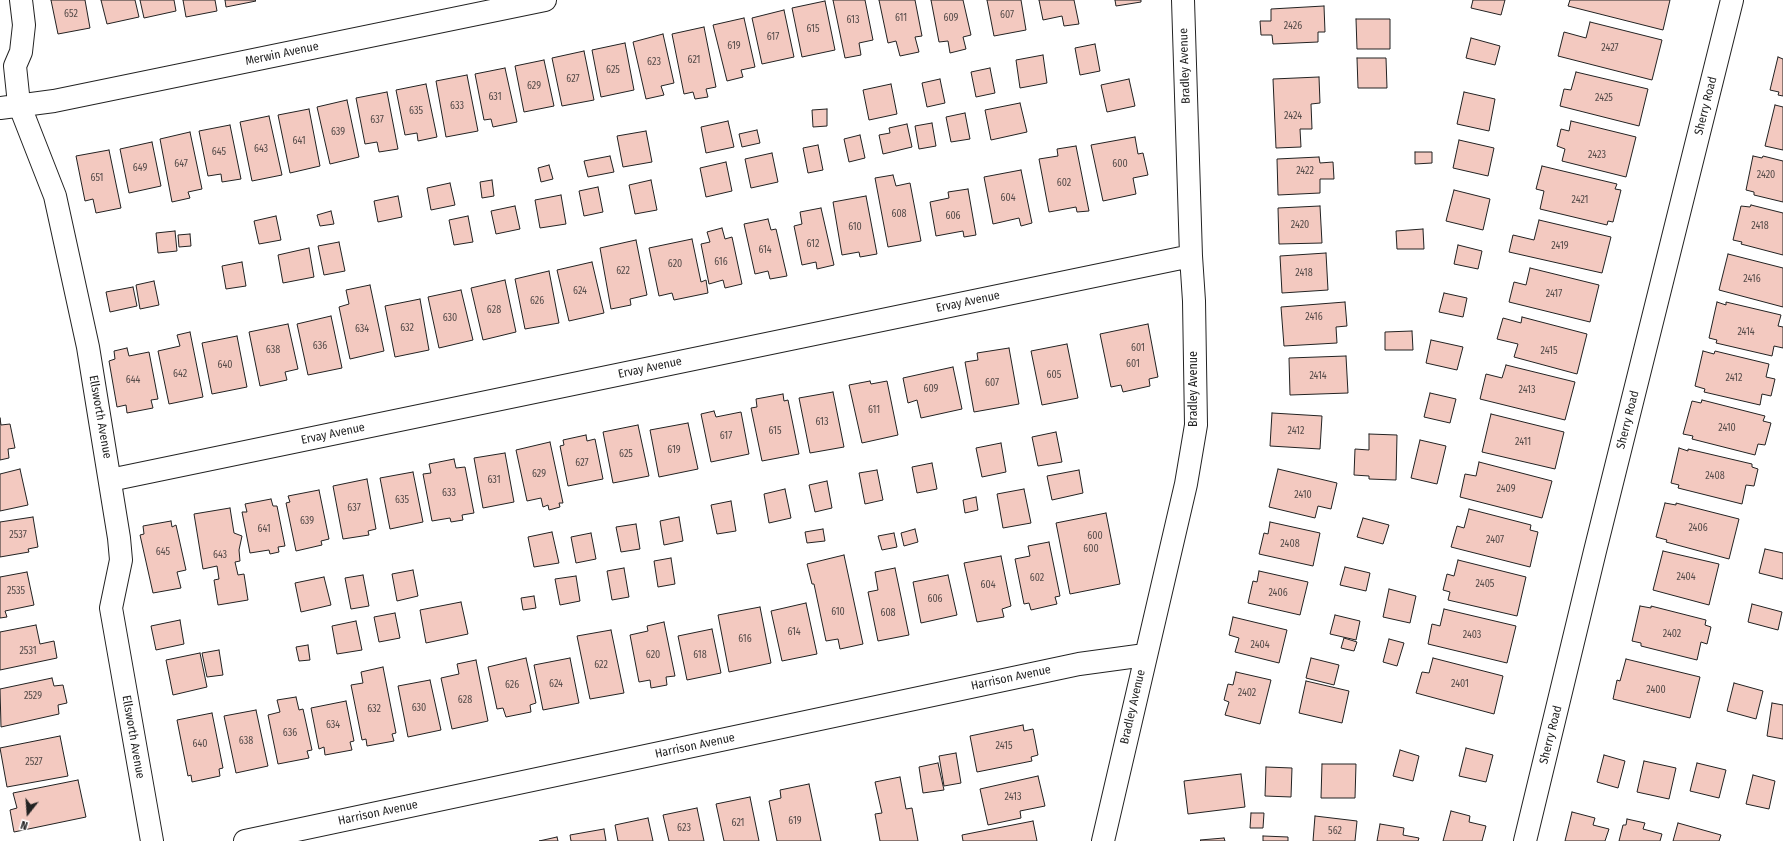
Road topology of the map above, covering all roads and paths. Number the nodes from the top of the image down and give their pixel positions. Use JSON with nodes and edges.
{"nodes":[{"id":1,"x":21,"y":0,"type":"edge"},
{"id":2,"x":545,"y":0,"type":"edge"},
{"id":3,"x":1182,"y":0,"type":"edge"},
{"id":4,"x":1732,"y":0,"type":"edge"},
{"id":5,"x":10,"y":106,"type":"edge"},
{"id":6,"x":1190,"y":256,"type":"junction"},
{"id":7,"x":110,"y":480,"type":"junction"},
{"id":8,"x":1145,"y":654,"type":"junction"},
{"id":9,"x":152,"y":841,"type":"edge"},
{"id":10,"x":244,"y":841,"type":"edge"},
{"id":11,"x":1103,"y":841,"type":"edge"},
{"id":12,"x":1525,"y":841,"type":"edge"}],
"edges":[{"from":1,"to":5,"type":"street","name":"Ellsworth Avenue"},
{"from":2,"to":5,"type":"street","name":"Merwin Avenue"},
{"from":3,"to":6,"type":"street","name":"Bradley Avenue"},
{"from":4,"to":12,"type":"street","name":"Sherry Road"},
{"from":5,"to":7,"type":"street","name":"Ellsworth Avenue"},
{"from":6,"to":7,"type":"street","name":"Ervay Avenue"},
{"from":6,"to":8,"type":"street","name":"Bradley Avenue"},
{"from":7,"to":9,"type":"street","name":"Ellsworth Avenue"},
{"from":8,"to":10,"type":"street","name":"Harrison Avenue"},
{"from":8,"to":11,"type":"street","name":"Bradley Avenue"}]}
